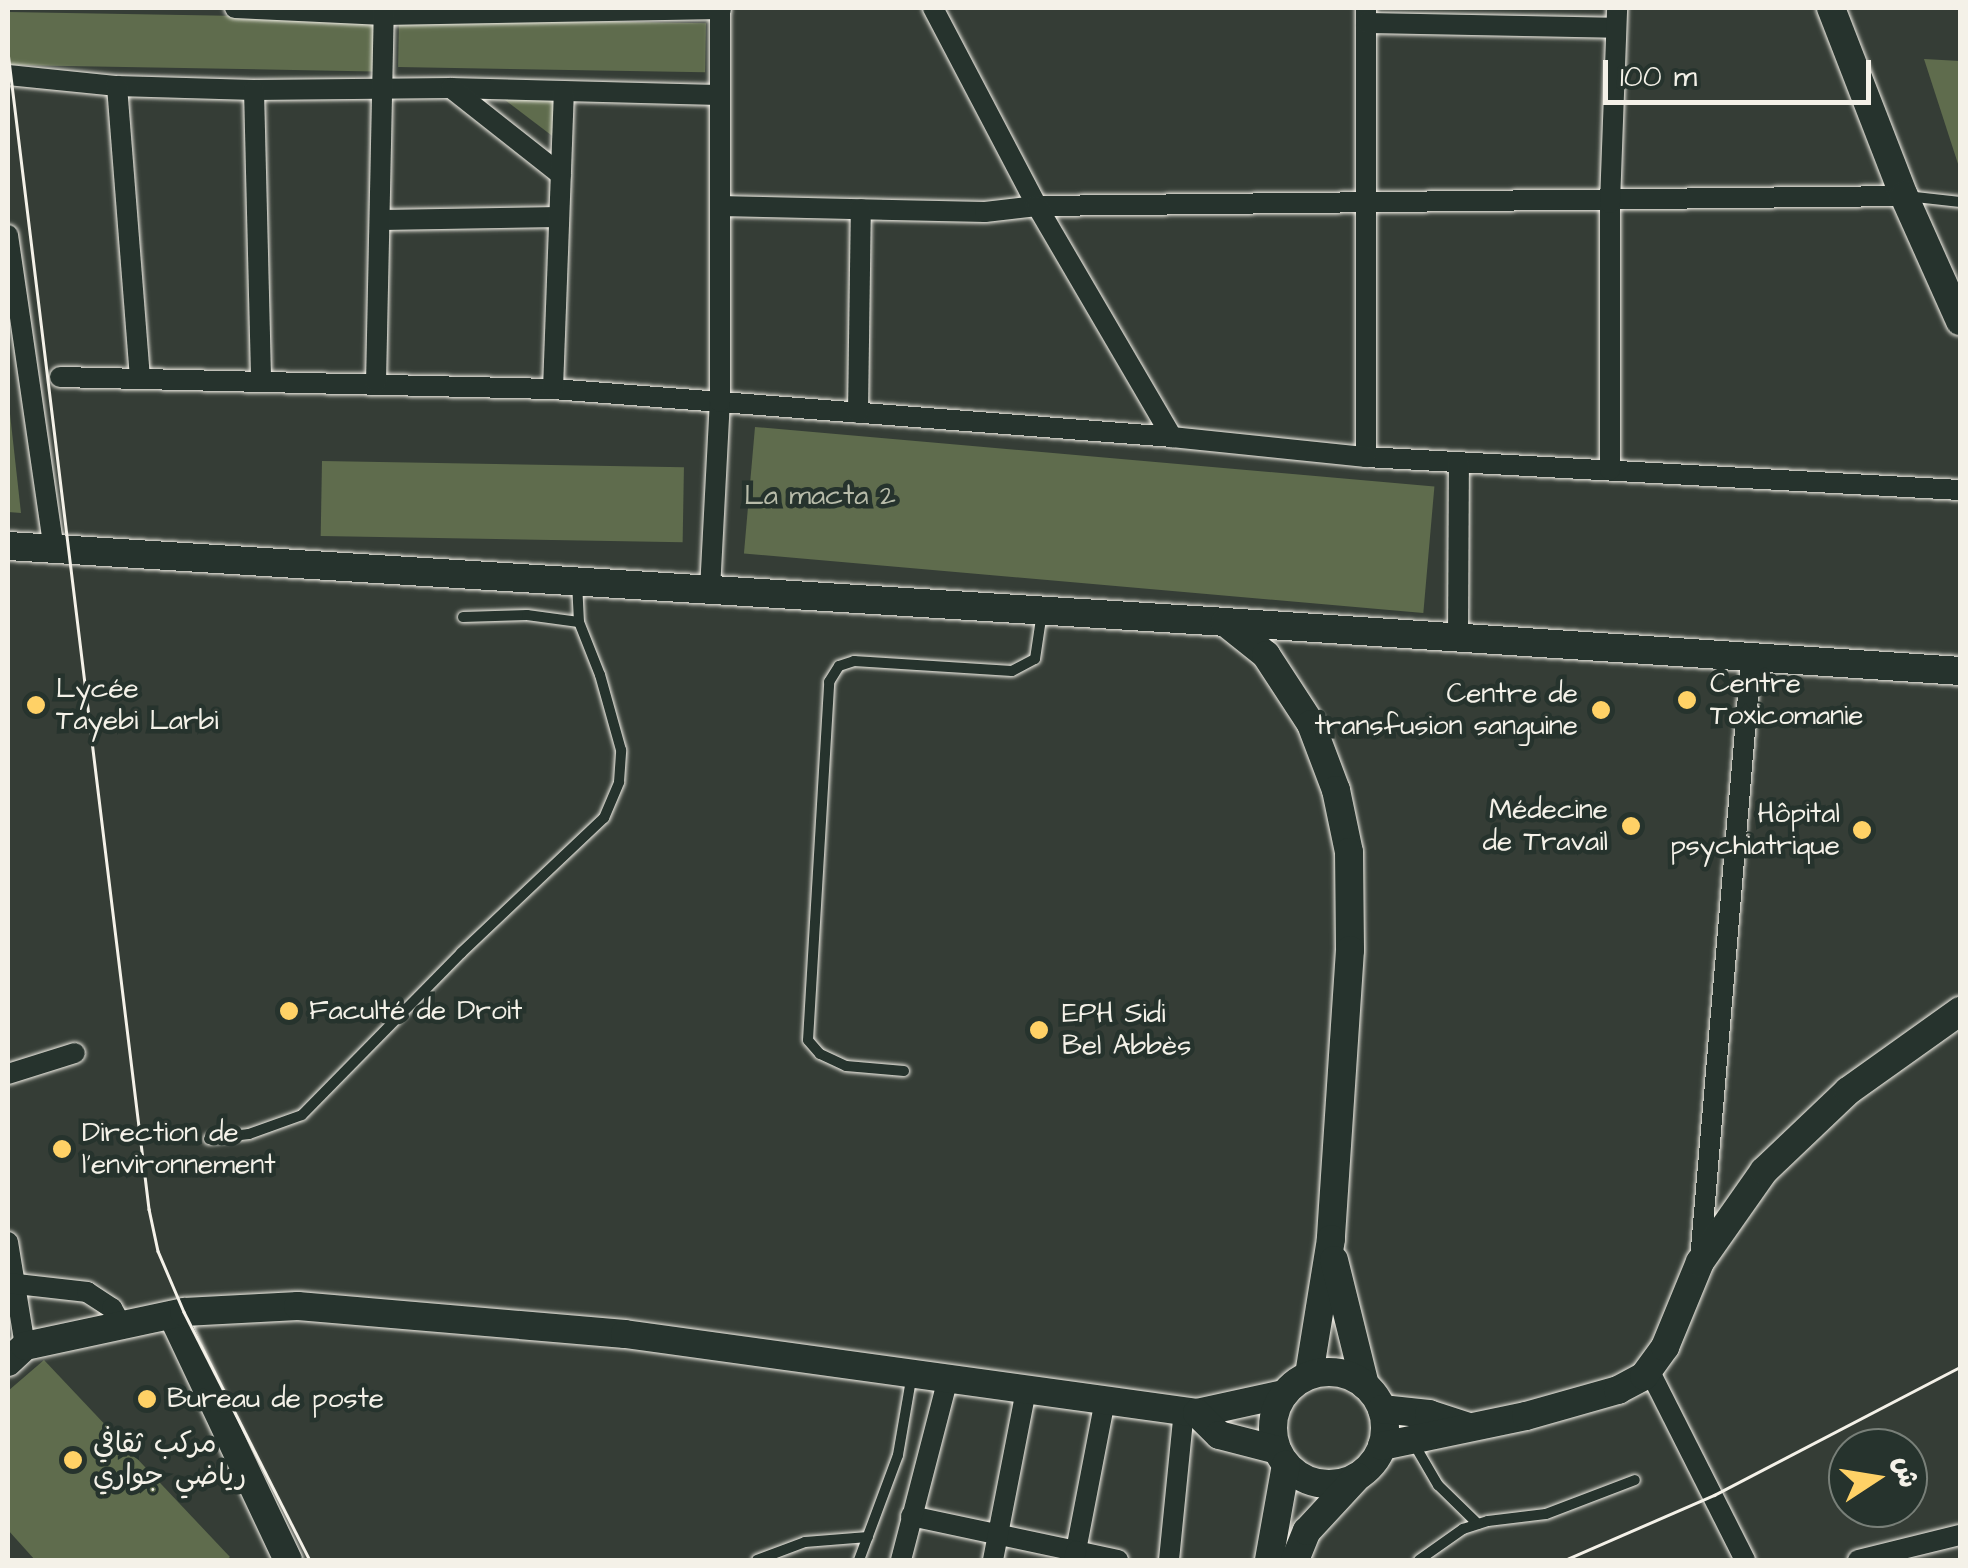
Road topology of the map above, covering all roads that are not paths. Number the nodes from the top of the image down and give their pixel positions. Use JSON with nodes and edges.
{"nodes":[{"id":1,"x":234,"y":8,"type":"edge"},
{"id":2,"x":720,"y":8,"type":"edge"},
{"id":3,"x":933,"y":8,"type":"edge"},
{"id":4,"x":1831,"y":8,"type":"edge"},
{"id":5,"x":384,"y":12,"type":"edge"},
{"id":6,"x":1366,"y":15,"type":"edge"},
{"id":7,"x":1616,"y":18,"type":"edge"},
{"id":8,"x":8,"y":75,"type":"edge"},
{"id":9,"x":117,"y":86,"type":"junction"},
{"id":10,"x":380,"y":88,"type":"junction"},
{"id":11,"x":451,"y":88,"type":"junction"},
{"id":12,"x":254,"y":90,"type":"junction"},
{"id":13,"x":564,"y":94,"type":"junction"},
{"id":14,"x":718,"y":95,"type":"junction"},
{"id":15,"x":561,"y":175,"type":"junction"},
{"id":16,"x":1904,"y":196,"type":"junction"},
{"id":17,"x":1960,"y":202,"type":"edge"},
{"id":18,"x":1610,"y":203,"type":"junction"},
{"id":19,"x":720,"y":206,"type":"junction"},
{"id":20,"x":1037,"y":206,"type":"junction"},
{"id":21,"x":1363,"y":206,"type":"junction"},
{"id":22,"x":861,"y":209,"type":"junction"},
{"id":23,"x":559,"y":217,"type":"junction"},
{"id":24,"x":382,"y":220,"type":"junction"},
{"id":25,"x":8,"y":235,"type":"edge"},
{"id":26,"x":1960,"y":321,"type":"edge"},
{"id":27,"x":17,"y":366,"type":"edge"},
{"id":28,"x":60,"y":377,"type":"dead end"},
{"id":29,"x":140,"y":378,"type":"junction"},
{"id":30,"x":261,"y":379,"type":"junction"},
{"id":31,"x":376,"y":383,"type":"junction"},
{"id":32,"x":553,"y":389,"type":"junction"},
{"id":33,"x":720,"y":402,"type":"junction"},
{"id":34,"x":858,"y":413,"type":"junction"},
{"id":35,"x":1172,"y":438,"type":"junction"},
{"id":36,"x":1366,"y":457,"type":"junction"},
{"id":37,"x":1459,"y":463,"type":"junction"},
{"id":38,"x":1610,"y":470,"type":"junction"},
{"id":39,"x":1960,"y":490,"type":"edge"},
{"id":40,"x":8,"y":546,"type":"edge"},
{"id":41,"x":54,"y":552,"type":"junction"},
{"id":42,"x":577,"y":582,"type":"junction"},
{"id":43,"x":710,"y":590,"type":"junction"},
{"id":44,"x":1042,"y":611,"type":"junction"},
{"id":45,"x":463,"y":617,"type":"dead end"},
{"id":46,"x":578,"y":622,"type":"junction"},
{"id":47,"x":1225,"y":622,"type":"junction"},
{"id":48,"x":1458,"y":639,"type":"junction"},
{"id":49,"x":1751,"y":660,"type":"junction"},
{"id":50,"x":1960,"y":672,"type":"edge"},
{"id":51,"x":1960,"y":1011,"type":"edge"},
{"id":52,"x":75,"y":1053,"type":"dead end"},
{"id":53,"x":904,"y":1072,"type":"dead end"},
{"id":54,"x":8,"y":1074,"type":"edge"},
{"id":55,"x":209,"y":1140,"type":"dead end"},
{"id":56,"x":1331,"y":1239,"type":"junction"},
{"id":57,"x":8,"y":1242,"type":"edge"},
{"id":58,"x":1700,"y":1262,"type":"junction"},
{"id":59,"x":12,"y":1282,"type":"edge"},
{"id":60,"x":172,"y":1317,"type":"junction"},
{"id":61,"x":123,"y":1328,"type":"junction"},
{"id":62,"x":16,"y":1354,"type":"edge"},
{"id":63,"x":1649,"y":1370,"type":"junction"},
{"id":64,"x":912,"y":1373,"type":"junction"},
{"id":65,"x":1309,"y":1375,"type":"junction"},
{"id":66,"x":948,"y":1378,"type":"junction"},
{"id":67,"x":1365,"y":1385,"type":"junction"},
{"id":68,"x":1026,"y":1390,"type":"junction"},
{"id":69,"x":1284,"y":1394,"type":"junction"},
{"id":70,"x":1104,"y":1400,"type":"junction"},
{"id":71,"x":1382,"y":1409,"type":"junction"},
{"id":72,"x":1190,"y":1412,"type":"junction"},
{"id":73,"x":1470,"y":1427,"type":"junction"},
{"id":74,"x":1413,"y":1442,"type":"junction"},
{"id":75,"x":1382,"y":1446,"type":"junction"},
{"id":76,"x":1282,"y":1458,"type":"junction"},
{"id":77,"x":1357,"y":1477,"type":"junction"},
{"id":78,"x":1635,"y":1480,"type":"dead end"},
{"id":79,"x":911,"y":1516,"type":"junction"},
{"id":80,"x":1478,"y":1524,"type":"junction"},
{"id":81,"x":1000,"y":1532,"type":"junction"},
{"id":82,"x":1960,"y":1535,"type":"edge"},
{"id":83,"x":868,"y":1537,"type":"junction"},
{"id":84,"x":1075,"y":1556,"type":"edge"},
{"id":85,"x":288,"y":1560,"type":"edge"},
{"id":86,"x":756,"y":1560,"type":"edge"},
{"id":87,"x":860,"y":1560,"type":"edge"},
{"id":88,"x":900,"y":1560,"type":"edge"},
{"id":89,"x":993,"y":1560,"type":"edge"},
{"id":90,"x":1118,"y":1560,"type":"edge"},
{"id":91,"x":1170,"y":1560,"type":"edge"},
{"id":92,"x":1269,"y":1560,"type":"edge"},
{"id":93,"x":1295,"y":1560,"type":"edge"},
{"id":94,"x":1418,"y":1560,"type":"edge"},
{"id":95,"x":1745,"y":1560,"type":"edge"},
{"id":96,"x":1858,"y":1560,"type":"edge"}],
"edges":[{"from":1,"to":5,"type":"street"},
{"from":2,"to":5,"type":"street"},
{"from":2,"to":14,"type":"street"},
{"from":3,"to":20,"type":"street"},
{"from":4,"to":16,"type":"main road"},
{"from":5,"to":10,"type":"street"},
{"from":6,"to":7,"type":"street"},
{"from":6,"to":21,"type":"street"},
{"from":7,"to":18,"type":"street"},
{"from":8,"to":9,"type":"street"},
{"from":9,"to":12,"type":"street"},
{"from":9,"to":29,"type":"street"},
{"from":10,"to":11,"type":"street"},
{"from":10,"to":12,"type":"street"},
{"from":10,"to":24,"type":"street"},
{"from":11,"to":13,"type":"street"},
{"from":11,"to":15,"type":"street"},
{"from":12,"to":30,"type":"street"},
{"from":13,"to":14,"type":"street"},
{"from":13,"to":15,"type":"street"},
{"from":14,"to":19,"type":"street"},
{"from":15,"to":23,"type":"street"},
{"from":16,"to":17,"type":"lane"},
{"from":16,"to":18,"type":"street"},
{"from":16,"to":26,"type":"main road"},
{"from":18,"to":21,"type":"street"},
{"from":18,"to":38,"type":"street"},
{"from":19,"to":22,"type":"street"},
{"from":19,"to":33,"type":"street"},
{"from":20,"to":21,"type":"street"},
{"from":20,"to":22,"type":"street"},
{"from":20,"to":35,"type":"street"},
{"from":21,"to":36,"type":"street"},
{"from":22,"to":34,"type":"street"},
{"from":23,"to":24,"type":"street"},
{"from":23,"to":32,"type":"street"},
{"from":24,"to":31,"type":"street"},
{"from":25,"to":27,"type":"street"},
{"from":27,"to":41,"type":"street"},
{"from":28,"to":29,"type":"street"},
{"from":29,"to":30,"type":"street"},
{"from":30,"to":31,"type":"street"},
{"from":31,"to":32,"type":"street"},
{"from":32,"to":33,"type":"street"},
{"from":33,"to":34,"type":"street"},
{"from":33,"to":43,"type":"street"},
{"from":34,"to":35,"type":"street"},
{"from":35,"to":36,"type":"street"},
{"from":36,"to":37,"type":"street"},
{"from":37,"to":38,"type":"street"},
{"from":37,"to":48,"type":"street"},
{"from":38,"to":39,"type":"street"},
{"from":40,"to":41,"type":"main road"},
{"from":41,"to":42,"type":"main road"},
{"from":42,"to":43,"type":"main road"},
{"from":42,"to":46,"type":"lane"},
{"from":43,"to":44,"type":"main road"},
{"from":44,"to":47,"type":"main road"},
{"from":44,"to":53,"type":"lane"},
{"from":45,"to":46,"type":"lane"},
{"from":46,"to":55,"type":"lane"},
{"from":47,"to":48,"type":"main road"},
{"from":47,"to":56,"type":"main road"},
{"from":48,"to":49,"type":"main road"},
{"from":49,"to":50,"type":"main road"},
{"from":49,"to":58,"type":"street"},
{"from":51,"to":58,"type":"main road"},
{"from":52,"to":54,"type":"street"},
{"from":56,"to":65,"type":"main road"},
{"from":56,"to":67,"type":"main road"},
{"from":57,"to":59,"type":"street"},
{"from":58,"to":63,"type":"main road"},
{"from":59,"to":61,"type":"street"},
{"from":59,"to":62,"type":"street"},
{"from":60,"to":61,"type":"main road"},
{"from":60,"to":64,"type":"main road"},
{"from":60,"to":85,"type":"main road"},
{"from":61,"to":62,"type":"main road"},
{"from":63,"to":73,"type":"main road"},
{"from":63,"to":95,"type":"street"},
{"from":64,"to":66,"type":"main road"},
{"from":64,"to":83,"type":"lane"},
{"from":65,"to":67,"type":"main road"},
{"from":65,"to":69,"type":"main road"},
{"from":66,"to":68,"type":"main road"},
{"from":66,"to":79,"type":"street"},
{"from":67,"to":71,"type":"main road"},
{"from":68,"to":70,"type":"main road"},
{"from":68,"to":81,"type":"street"},
{"from":69,"to":72,"type":"main road"},
{"from":69,"to":76,"type":"main road"},
{"from":70,"to":72,"type":"main road"},
{"from":70,"to":84,"type":"street"},
{"from":71,"to":73,"type":"main road"},
{"from":71,"to":75,"type":"main road"},
{"from":72,"to":76,"type":"main road"},
{"from":72,"to":91,"type":"street"},
{"from":73,"to":74,"type":"main road"},
{"from":74,"to":75,"type":"main road"},
{"from":74,"to":80,"type":"lane"},
{"from":75,"to":77,"type":"main road"},
{"from":76,"to":77,"type":"main road"},
{"from":76,"to":92,"type":"main road"},
{"from":77,"to":93,"type":"main road"},
{"from":78,"to":80,"type":"lane"},
{"from":79,"to":81,"type":"street"},
{"from":79,"to":88,"type":"street"},
{"from":80,"to":94,"type":"lane"},
{"from":81,"to":84,"type":"street"},
{"from":81,"to":89,"type":"street"},
{"from":82,"to":96,"type":"street"},
{"from":83,"to":86,"type":"lane"},
{"from":83,"to":87,"type":"lane"},
{"from":84,"to":90,"type":"street"}]}
